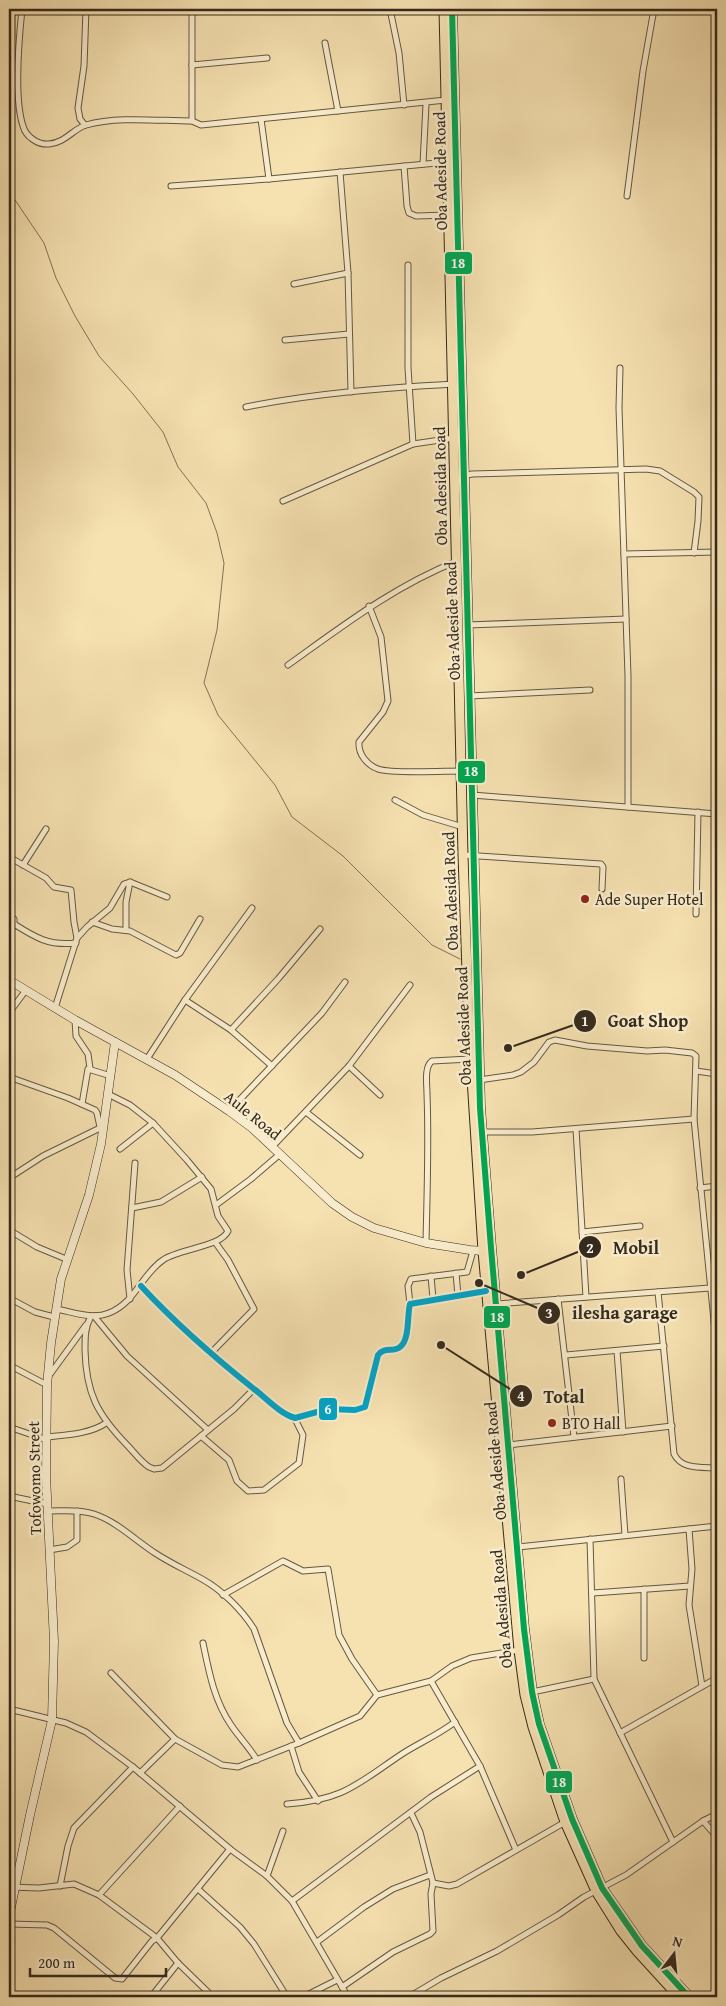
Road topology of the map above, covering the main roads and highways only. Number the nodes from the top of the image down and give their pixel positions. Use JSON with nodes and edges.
{"nodes":[{"id":1,"x":444,"y":9,"type":"edge"},
{"id":2,"x":452,"y":9,"type":"edge"},
{"id":3,"x":454,"y":256,"type":"junction"},
{"id":4,"x":457,"y":384,"type":"junction"},
{"id":5,"x":461,"y":562,"type":"junction"},
{"id":6,"x":468,"y":855,"type":"junction"},
{"id":7,"x":473,"y":1031,"type":"junction"},
{"id":8,"x":503,"y":1428,"type":"junction"},
{"id":9,"x":515,"y":1561,"type":"junction"},
{"id":10,"x":568,"y":1820,"type":"junction"},
{"id":11,"x":599,"y":1889,"type":"junction"},
{"id":12,"x":679,"y":1997,"type":"edge"},
{"id":13,"x":689,"y":1997,"type":"edge"}],
"edges":[{"from":1,"to":3,"type":"main road","name":"Oba Adesida Road"},
{"from":2,"to":3,"type":"main road","name":"Oba Adeside Road"},
{"from":3,"to":4,"type":"main road","name":"Oba Adesida Road"},
{"from":4,"to":5,"type":"main road","name":"Oba Adesida Road"},
{"from":4,"to":5,"type":"main road","name":"Oba Adeside Road"},
{"from":5,"to":6,"type":"main road","name":"Oba Adeside Road"},
{"from":5,"to":6,"type":"main road","name":"Oba Adesida Road"},
{"from":6,"to":7,"type":"main road","name":"Oba Adesida Road"},
{"from":7,"to":8,"type":"main road","name":"Oba Adeside Road"},
{"from":7,"to":8,"type":"main road","name":"Oba Adesida Road"},
{"from":8,"to":9,"type":"main road","name":"Oba Adesida Road"},
{"from":8,"to":9,"type":"main road","name":"Oba Adeside Road"},
{"from":9,"to":10,"type":"main road","name":"Oba Adeside Road"},
{"from":9,"to":10,"type":"main road","name":"Oba Adesida Road"},
{"from":10,"to":11,"type":"main road","name":"Oba Adesida Road"},
{"from":11,"to":12,"type":"main road","name":"Oba Adesida Road"},
{"from":11,"to":13,"type":"main road"}]}
